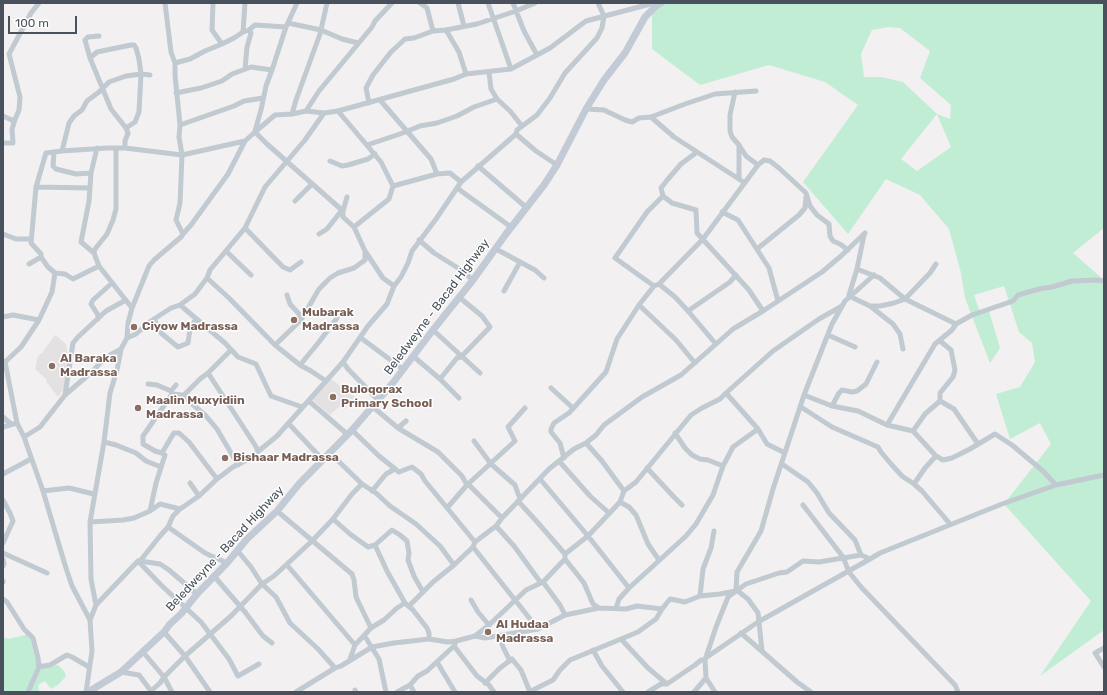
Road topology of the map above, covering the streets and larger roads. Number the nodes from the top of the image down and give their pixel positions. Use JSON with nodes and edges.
{"nodes":[{"id":1,"x":39,"y":3,"type":"edge"},
{"id":2,"x":165,"y":3,"type":"edge"},
{"id":3,"x":213,"y":3,"type":"edge"},
{"id":4,"x":245,"y":3,"type":"edge"},
{"id":5,"x":297,"y":3,"type":"edge"},
{"id":6,"x":327,"y":3,"type":"edge"},
{"id":7,"x":392,"y":3,"type":"edge"},
{"id":8,"x":420,"y":3,"type":"edge"},
{"id":9,"x":458,"y":3,"type":"edge"},
{"id":10,"x":488,"y":3,"type":"edge"},
{"id":11,"x":513,"y":3,"type":"edge"},
{"id":12,"x":535,"y":3,"type":"edge"},
{"id":13,"x":598,"y":3,"type":"edge"},
{"id":14,"x":654,"y":3,"type":"edge"},
{"id":15,"x":661,"y":3,"type":"edge"},
{"id":16,"x":636,"y":6,"type":"edge"},
{"id":17,"x":516,"y":11,"type":"junction"},
{"id":18,"x":604,"y":16,"type":"junction"},
{"id":19,"x":493,"y":18,"type":"junction"},
{"id":20,"x":287,"y":25,"type":"junction"},
{"id":21,"x":464,"y":26,"type":"junction"},
{"id":22,"x":249,"y":30,"type":"junction"},
{"id":23,"x":320,"y":30,"type":"junction"},
{"id":24,"x":446,"y":30,"type":"junction"},
{"id":25,"x":433,"y":31,"type":"junction"},
{"id":26,"x":243,"y":32,"type":"junction"},
{"id":27,"x":99,"y":36,"type":"dead end"},
{"id":28,"x":358,"y":43,"type":"junction"},
{"id":29,"x":222,"y":44,"type":"junction"},
{"id":30,"x":538,"y":55,"type":"junction"},
{"id":31,"x":90,"y":58,"type":"junction"},
{"id":32,"x":175,"y":63,"type":"junction"},
{"id":33,"x":245,"y":69,"type":"junction"},
{"id":34,"x":511,"y":69,"type":"junction"},
{"id":35,"x":272,"y":70,"type":"junction"},
{"id":36,"x":489,"y":72,"type":"junction"},
{"id":37,"x":141,"y":74,"type":"junction"},
{"id":38,"x":466,"y":74,"type":"junction"},
{"id":39,"x":150,"y":75,"type":"dead end"},
{"id":40,"x":102,"y":88,"type":"junction"},
{"id":41,"x":756,"y":90,"type":"dead end"},
{"id":42,"x":735,"y":92,"type":"junction"},
{"id":43,"x":176,"y":93,"type":"junction"},
{"id":44,"x":263,"y":98,"type":"junction"},
{"id":45,"x":497,"y":98,"type":"junction"},
{"id":46,"x":380,"y":100,"type":"junction"},
{"id":47,"x":370,"y":103,"type":"junction"},
{"id":48,"x":586,"y":109,"type":"junction"},
{"id":49,"x":306,"y":111,"type":"junction"},
{"id":50,"x":338,"y":111,"type":"junction"},
{"id":51,"x":324,"y":113,"type":"junction"},
{"id":52,"x":292,"y":114,"type":"junction"},
{"id":53,"x":3,"y":116,"type":"edge"},
{"id":54,"x":651,"y":117,"type":"junction"},
{"id":55,"x":14,"y":122,"type":"junction"},
{"id":56,"x":180,"y":125,"type":"junction"},
{"id":57,"x":522,"y":126,"type":"junction"},
{"id":58,"x":126,"y":128,"type":"junction"},
{"id":59,"x":255,"y":132,"type":"junction"},
{"id":60,"x":407,"y":132,"type":"junction"},
{"id":61,"x":516,"y":134,"type":"junction"},
{"id":62,"x":245,"y":141,"type":"junction"},
{"id":63,"x":3,"y":143,"type":"edge"},
{"id":64,"x":367,"y":145,"type":"junction"},
{"id":65,"x":739,"y":145,"type":"junction"},
{"id":66,"x":97,"y":148,"type":"junction"},
{"id":67,"x":116,"y":148,"type":"junction"},
{"id":68,"x":126,"y":148,"type":"junction"},
{"id":69,"x":62,"y":151,"type":"junction"},
{"id":70,"x":54,"y":152,"type":"junction"},
{"id":71,"x":697,"y":152,"type":"junction"},
{"id":72,"x":375,"y":154,"type":"junction"},
{"id":73,"x":182,"y":155,"type":"junction"},
{"id":74,"x":286,"y":161,"type":"junction"},
{"id":75,"x":330,"y":161,"type":"dead end"},
{"id":76,"x":557,"y":165,"type":"junction"},
{"id":77,"x":758,"y":165,"type":"junction"},
{"id":78,"x":478,"y":166,"type":"junction"},
{"id":79,"x":91,"y":174,"type":"junction"},
{"id":80,"x":437,"y":174,"type":"junction"},
{"id":81,"x":739,"y":179,"type":"junction"},
{"id":82,"x":461,"y":182,"type":"junction"},
{"id":83,"x":745,"y":183,"type":"junction"},
{"id":84,"x":312,"y":184,"type":"junction"},
{"id":85,"x":393,"y":186,"type":"junction"},
{"id":86,"x":36,"y":188,"type":"junction"},
{"id":87,"x":90,"y":188,"type":"junction"},
{"id":88,"x":457,"y":188,"type":"junction"},
{"id":89,"x":806,"y":193,"type":"junction"},
{"id":90,"x":663,"y":196,"type":"junction"},
{"id":91,"x":348,"y":197,"type":"dead end"},
{"id":92,"x":295,"y":201,"type":"dead end"},
{"id":93,"x":527,"y":208,"type":"junction"},
{"id":94,"x":343,"y":210,"type":"junction"},
{"id":95,"x":722,"y":212,"type":"junction"},
{"id":96,"x":354,"y":227,"type":"junction"},
{"id":97,"x":511,"y":227,"type":"junction"},
{"id":98,"x":245,"y":228,"type":"junction"},
{"id":99,"x":3,"y":234,"type":"edge"},
{"id":100,"x":183,"y":234,"type":"junction"},
{"id":101,"x":319,"y":234,"type":"dead end"},
{"id":102,"x":702,"y":238,"type":"junction"},
{"id":103,"x":31,"y":239,"type":"junction"},
{"id":104,"x":419,"y":240,"type":"junction"},
{"id":105,"x":496,"y":248,"type":"junction"},
{"id":106,"x":756,"y":249,"type":"junction"},
{"id":107,"x":848,"y":250,"type":"junction"},
{"id":108,"x":226,"y":251,"type":"junction"},
{"id":109,"x":365,"y":251,"type":"junction"},
{"id":110,"x":94,"y":253,"type":"junction"},
{"id":111,"x":41,"y":258,"type":"junction"},
{"id":112,"x":301,"y":262,"type":"dead end"},
{"id":113,"x":520,"y":262,"type":"junction"},
{"id":114,"x":29,"y":264,"type":"dead end"},
{"id":115,"x":936,"y":264,"type":"dead end"},
{"id":116,"x":100,"y":266,"type":"junction"},
{"id":117,"x":857,"y":269,"type":"junction"},
{"id":118,"x":55,"y":273,"type":"junction"},
{"id":119,"x":736,"y":275,"type":"junction"},
{"id":120,"x":874,"y":275,"type":"junction"},
{"id":121,"x":251,"y":276,"type":"dead end"},
{"id":122,"x":207,"y":278,"type":"junction"},
{"id":123,"x":544,"y":278,"type":"dead end"},
{"id":124,"x":473,"y":280,"type":"junction"},
{"id":125,"x":1104,"y":281,"type":"edge"},
{"id":126,"x":112,"y":283,"type":"junction"},
{"id":127,"x":656,"y":285,"type":"junction"},
{"id":128,"x":394,"y":286,"type":"junction"},
{"id":129,"x":504,"y":291,"type":"dead end"},
{"id":130,"x":287,"y":295,"type":"dead end"},
{"id":131,"x":849,"y":296,"type":"junction"},
{"id":132,"x":459,"y":297,"type":"junction"},
{"id":133,"x":905,"y":299,"type":"junction"},
{"id":134,"x":126,"y":300,"type":"junction"},
{"id":135,"x":778,"y":301,"type":"junction"},
{"id":136,"x":180,"y":305,"type":"junction"},
{"id":137,"x":639,"y":305,"type":"junction"},
{"id":138,"x":842,"y":306,"type":"junction"},
{"id":139,"x":870,"y":306,"type":"junction"},
{"id":140,"x":132,"y":308,"type":"junction"},
{"id":141,"x":688,"y":311,"type":"junction"},
{"id":142,"x":763,"y":311,"type":"junction"},
{"id":143,"x":3,"y":317,"type":"edge"},
{"id":144,"x":337,"y":318,"type":"dead end"},
{"id":145,"x":98,"y":319,"type":"junction"},
{"id":146,"x":196,"y":319,"type":"junction"},
{"id":147,"x":39,"y":320,"type":"junction"},
{"id":148,"x":154,"y":320,"type":"junction"},
{"id":149,"x":301,"y":320,"type":"junction"},
{"id":150,"x":956,"y":324,"type":"junction"},
{"id":151,"x":433,"y":330,"type":"junction"},
{"id":152,"x":828,"y":335,"type":"junction"},
{"id":153,"x":127,"y":338,"type":"junction"},
{"id":154,"x":361,"y":338,"type":"junction"},
{"id":155,"x":940,"y":341,"type":"junction"},
{"id":156,"x":715,"y":343,"type":"junction"},
{"id":157,"x":275,"y":345,"type":"junction"},
{"id":158,"x":855,"y":347,"type":"dead end"},
{"id":159,"x":121,"y":349,"type":"junction"},
{"id":160,"x":903,"y":349,"type":"dead end"},
{"id":161,"x":231,"y":350,"type":"junction"},
{"id":162,"x":413,"y":356,"type":"junction"},
{"id":163,"x":461,"y":358,"type":"junction"},
{"id":164,"x":4,"y":362,"type":"edge"},
{"id":165,"x":343,"y":362,"type":"junction"},
{"id":166,"x":878,"y":362,"type":"dead end"},
{"id":167,"x":695,"y":363,"type":"junction"},
{"id":168,"x":300,"y":365,"type":"junction"},
{"id":169,"x":404,"y":370,"type":"junction"},
{"id":170,"x":208,"y":373,"type":"junction"},
{"id":171,"x":480,"y":374,"type":"dead end"},
{"id":172,"x":440,"y":379,"type":"junction"},
{"id":173,"x":326,"y":381,"type":"junction"},
{"id":174,"x":148,"y":384,"type":"dead end"},
{"id":175,"x":176,"y":385,"type":"dead end"},
{"id":176,"x":551,"y":388,"type":"dead end"},
{"id":177,"x":172,"y":392,"type":"junction"},
{"id":178,"x":726,"y":393,"type":"junction"},
{"id":179,"x":65,"y":395,"type":"junction"},
{"id":180,"x":804,"y":395,"type":"junction"},
{"id":181,"x":183,"y":396,"type":"junction"},
{"id":182,"x":459,"y":398,"type":"dead end"},
{"id":183,"x":378,"y":400,"type":"junction"},
{"id":184,"x":309,"y":401,"type":"junction"},
{"id":185,"x":940,"y":401,"type":"junction"},
{"id":186,"x":832,"y":406,"type":"junction"},
{"id":187,"x":302,"y":407,"type":"junction"},
{"id":188,"x":373,"y":407,"type":"junction"},
{"id":189,"x":801,"y":407,"type":"junction"},
{"id":190,"x":525,"y":408,"type":"dead end"},
{"id":191,"x":573,"y":408,"type":"junction"},
{"id":192,"x":3,"y":417,"type":"edge"},
{"id":193,"x":406,"y":421,"type":"dead end"},
{"id":194,"x":14,"y":424,"type":"junction"},
{"id":195,"x":288,"y":424,"type":"junction"},
{"id":196,"x":887,"y":425,"type":"junction"},
{"id":197,"x":3,"y":427,"type":"edge"},
{"id":198,"x":398,"y":428,"type":"junction"},
{"id":199,"x":758,"y":429,"type":"junction"},
{"id":200,"x":913,"y":431,"type":"junction"},
{"id":201,"x":350,"y":432,"type":"junction"},
{"id":202,"x":675,"y":433,"type":"junction"},
{"id":203,"x":24,"y":437,"type":"junction"},
{"id":204,"x":474,"y":441,"type":"dead end"},
{"id":205,"x":104,"y":442,"type":"junction"},
{"id":206,"x":586,"y":443,"type":"junction"},
{"id":207,"x":978,"y":444,"type":"junction"},
{"id":208,"x":258,"y":451,"type":"junction"},
{"id":209,"x":329,"y":452,"type":"junction"},
{"id":210,"x":162,"y":453,"type":"junction"},
{"id":211,"x":785,"y":453,"type":"junction"},
{"id":212,"x":936,"y":456,"type":"junction"},
{"id":213,"x":31,"y":459,"type":"junction"},
{"id":214,"x":322,"y":459,"type":"junction"},
{"id":215,"x":561,"y":459,"type":"junction"},
{"id":216,"x":491,"y":464,"type":"junction"},
{"id":217,"x":782,"y":464,"type":"junction"},
{"id":218,"x":238,"y":465,"type":"junction"},
{"id":219,"x":723,"y":466,"type":"junction"},
{"id":220,"x":161,"y":467,"type":"junction"},
{"id":221,"x":647,"y":468,"type":"junction"},
{"id":222,"x":395,"y":469,"type":"junction"},
{"id":223,"x":3,"y":474,"type":"edge"},
{"id":224,"x":1104,"y":475,"type":"edge"},
{"id":225,"x":217,"y":479,"type":"junction"},
{"id":226,"x":540,"y":479,"type":"junction"},
{"id":227,"x":190,"y":483,"type":"dead end"},
{"id":228,"x":362,"y":484,"type":"junction"},
{"id":229,"x":914,"y":484,"type":"junction"},
{"id":230,"x":468,"y":485,"type":"junction"},
{"id":231,"x":1056,"y":485,"type":"junction"},
{"id":232,"x":372,"y":490,"type":"junction"},
{"id":233,"x":43,"y":491,"type":"junction"},
{"id":234,"x":624,"y":491,"type":"junction"},
{"id":235,"x":94,"y":494,"type":"junction"},
{"id":236,"x":199,"y":496,"type":"junction"},
{"id":237,"x":3,"y":500,"type":"edge"},
{"id":238,"x":519,"y":500,"type":"junction"},
{"id":239,"x":620,"y":502,"type":"junction"},
{"id":240,"x":682,"y":505,"type":"dead end"},
{"id":241,"x":803,"y":505,"type":"dead end"},
{"id":242,"x":447,"y":508,"type":"junction"},
{"id":243,"x":180,"y":509,"type":"junction"},
{"id":244,"x":150,"y":510,"type":"junction"},
{"id":245,"x":277,"y":511,"type":"junction"},
{"id":246,"x":609,"y":513,"type":"junction"},
{"id":247,"x":333,"y":518,"type":"junction"},
{"id":248,"x":502,"y":518,"type":"junction"},
{"id":249,"x":90,"y":522,"type":"junction"},
{"id":250,"x":950,"y":524,"type":"junction"},
{"id":251,"x":496,"y":526,"type":"junction"},
{"id":252,"x":168,"y":527,"type":"junction"},
{"id":253,"x":714,"y":531,"type":"dead end"},
{"id":254,"x":588,"y":536,"type":"junction"},
{"id":255,"x":312,"y":541,"type":"junction"},
{"id":256,"x":3,"y":543,"type":"edge"},
{"id":257,"x":375,"y":545,"type":"junction"},
{"id":258,"x":474,"y":545,"type":"junction"},
{"id":259,"x":237,"y":550,"type":"junction"},
{"id":260,"x":3,"y":554,"type":"edge"},
{"id":261,"x":861,"y":554,"type":"junction"},
{"id":262,"x":565,"y":557,"type":"junction"},
{"id":263,"x":843,"y":557,"type":"junction"},
{"id":264,"x":3,"y":559,"type":"edge"},
{"id":265,"x":870,"y":559,"type":"junction"},
{"id":266,"x":659,"y":560,"type":"junction"},
{"id":267,"x":139,"y":561,"type":"junction"},
{"id":268,"x":227,"y":563,"type":"junction"},
{"id":269,"x":287,"y":565,"type":"junction"},
{"id":270,"x":454,"y":565,"type":"junction"},
{"id":271,"x":3,"y":566,"type":"edge"},
{"id":272,"x":849,"y":572,"type":"junction"},
{"id":273,"x":46,"y":573,"type":"dead end"},
{"id":274,"x":214,"y":576,"type":"junction"},
{"id":275,"x":542,"y":583,"type":"junction"},
{"id":276,"x":262,"y":584,"type":"junction"},
{"id":277,"x":629,"y":588,"type":"junction"},
{"id":278,"x":736,"y":591,"type":"junction"},
{"id":279,"x":423,"y":592,"type":"junction"},
{"id":280,"x":197,"y":594,"type":"junction"},
{"id":281,"x":700,"y":596,"type":"junction"},
{"id":282,"x":3,"y":599,"type":"edge"},
{"id":283,"x":515,"y":599,"type":"junction"},
{"id":284,"x":471,"y":600,"type":"dead end"},
{"id":285,"x":407,"y":605,"type":"junction"},
{"id":286,"x":96,"y":606,"type":"junction"},
{"id":287,"x":240,"y":606,"type":"junction"},
{"id":288,"x":186,"y":607,"type":"junction"},
{"id":289,"x":599,"y":608,"type":"junction"},
{"id":290,"x":616,"y":608,"type":"junction"},
{"id":291,"x":662,"y":610,"type":"junction"},
{"id":292,"x":565,"y":615,"type":"junction"},
{"id":293,"x":90,"y":620,"type":"junction"},
{"id":294,"x":758,"y":622,"type":"junction"},
{"id":295,"x":489,"y":625,"type":"junction"},
{"id":296,"x":371,"y":628,"type":"junction"},
{"id":297,"x":538,"y":629,"type":"junction"},
{"id":298,"x":164,"y":632,"type":"junction"},
{"id":299,"x":741,"y":633,"type":"junction"},
{"id":300,"x":210,"y":634,"type":"junction"},
{"id":301,"x":364,"y":635,"type":"junction"},
{"id":302,"x":499,"y":635,"type":"junction"},
{"id":303,"x":475,"y":636,"type":"junction"},
{"id":304,"x":429,"y":639,"type":"junction"},
{"id":305,"x":621,"y":639,"type":"junction"},
{"id":306,"x":272,"y":643,"type":"dead end"},
{"id":307,"x":455,"y":644,"type":"junction"},
{"id":308,"x":355,"y":645,"type":"junction"},
{"id":309,"x":372,"y":647,"type":"junction"},
{"id":310,"x":1104,"y":648,"type":"edge"},
{"id":311,"x":593,"y":650,"type":"junction"},
{"id":312,"x":144,"y":652,"type":"junction"},
{"id":313,"x":762,"y":652,"type":"junction"},
{"id":314,"x":185,"y":656,"type":"junction"},
{"id":315,"x":706,"y":658,"type":"junction"},
{"id":316,"x":350,"y":660,"type":"junction"},
{"id":317,"x":510,"y":661,"type":"junction"},
{"id":318,"x":437,"y":662,"type":"junction"},
{"id":319,"x":259,"y":664,"type":"dead end"},
{"id":320,"x":39,"y":667,"type":"junction"},
{"id":321,"x":89,"y":667,"type":"junction"},
{"id":322,"x":1104,"y":667,"type":"edge"},
{"id":323,"x":335,"y":668,"type":"junction"},
{"id":324,"x":121,"y":672,"type":"junction"},
{"id":325,"x":164,"y":677,"type":"junction"},
{"id":326,"x":706,"y":678,"type":"junction"},
{"id":327,"x":485,"y":683,"type":"junction"},
{"id":328,"x":667,"y":684,"type":"junction"},
{"id":329,"x":410,"y":685,"type":"junction"},
{"id":330,"x":150,"y":691,"type":"edge"},
{"id":331,"x":28,"y":692,"type":"edge"},
{"id":332,"x":87,"y":692,"type":"edge"},
{"id":333,"x":172,"y":692,"type":"edge"},
{"id":334,"x":210,"y":692,"type":"edge"},
{"id":335,"x":296,"y":692,"type":"edge"},
{"id":336,"x":386,"y":692,"type":"edge"},
{"id":337,"x":397,"y":692,"type":"edge"},
{"id":338,"x":414,"y":692,"type":"edge"},
{"id":339,"x":455,"y":692,"type":"edge"},
{"id":340,"x":494,"y":692,"type":"edge"},
{"id":341,"x":530,"y":692,"type":"edge"},
{"id":342,"x":623,"y":692,"type":"edge"},
{"id":343,"x":648,"y":692,"type":"edge"},
{"id":344,"x":694,"y":692,"type":"edge"},
{"id":345,"x":715,"y":692,"type":"edge"},
{"id":346,"x":811,"y":692,"type":"edge"},
{"id":347,"x":958,"y":692,"type":"edge"}],
"edges":[{"from":1,"to":55,"type":"street"},
{"from":2,"to":32,"type":"street"},
{"from":3,"to":29,"type":"street"},
{"from":4,"to":26,"type":"street"},
{"from":5,"to":20,"type":"street"},
{"from":6,"to":23,"type":"street"},
{"from":7,"to":28,"type":"street"},
{"from":8,"to":25,"type":"street"},
{"from":9,"to":21,"type":"street"},
{"from":10,"to":19,"type":"street"},
{"from":11,"to":17,"type":"street"},
{"from":12,"to":17,"type":"street"},
{"from":13,"to":18,"type":"street"},
{"from":14,"to":16,"type":"street"},
{"from":15,"to":48,"type":"street","name":"Beledweyne - Bacad Highway"},
{"from":16,"to":18,"type":"street"},
{"from":17,"to":19,"type":"street"},
{"from":17,"to":30,"type":"street"},
{"from":18,"to":30,"type":"street"},
{"from":18,"to":57,"type":"street"},
{"from":19,"to":21,"type":"street"},
{"from":19,"to":34,"type":"street"},
{"from":20,"to":22,"type":"street"},
{"from":20,"to":23,"type":"street"},
{"from":20,"to":35,"type":"street"},
{"from":21,"to":24,"type":"street"},
{"from":22,"to":26,"type":"street"},
{"from":22,"to":33,"type":"street"},
{"from":23,"to":28,"type":"street"},
{"from":23,"to":52,"type":"street"},
{"from":24,"to":25,"type":"street"},
{"from":24,"to":38,"type":"street"},
{"from":25,"to":47,"type":"street"},
{"from":26,"to":29,"type":"street"},
{"from":27,"to":31,"type":"street"},
{"from":28,"to":49,"type":"street"},
{"from":29,"to":32,"type":"street"},
{"from":30,"to":34,"type":"street"},
{"from":31,"to":37,"type":"street"},
{"from":31,"to":40,"type":"street"},
{"from":32,"to":43,"type":"street"},
{"from":33,"to":35,"type":"street"},
{"from":33,"to":43,"type":"street"},
{"from":34,"to":36,"type":"street"},
{"from":35,"to":44,"type":"street"},
{"from":36,"to":38,"type":"street"},
{"from":36,"to":45,"type":"street"},
{"from":37,"to":39,"type":"street"},
{"from":37,"to":40,"type":"street"},
{"from":37,"to":58,"type":"street"},
{"from":38,"to":46,"type":"street"},
{"from":40,"to":58,"type":"street"},
{"from":40,"to":69,"type":"street"},
{"from":41,"to":42,"type":"street"},
{"from":42,"to":54,"type":"street"},
{"from":42,"to":65,"type":"street"},
{"from":43,"to":56,"type":"street"},
{"from":44,"to":56,"type":"street"},
{"from":44,"to":59,"type":"street"},
{"from":45,"to":57,"type":"street"},
{"from":45,"to":60,"type":"street"},
{"from":46,"to":47,"type":"street"},
{"from":46,"to":60,"type":"street"},
{"from":47,"to":50,"type":"street"},
{"from":48,"to":54,"type":"street"},
{"from":48,"to":76,"type":"street","name":"Beledweyne - Bacad Highway"},
{"from":49,"to":51,"type":"street"},
{"from":49,"to":52,"type":"street"},
{"from":50,"to":51,"type":"street"},
{"from":50,"to":64,"type":"street"},
{"from":51,"to":74,"type":"street"},
{"from":52,"to":59,"type":"street"},
{"from":53,"to":55,"type":"street"},
{"from":54,"to":71,"type":"street"},
{"from":55,"to":63,"type":"street"},
{"from":56,"to":73,"type":"street"},
{"from":57,"to":61,"type":"street"},
{"from":58,"to":68,"type":"street"},
{"from":59,"to":62,"type":"street"},
{"from":59,"to":74,"type":"street"},
{"from":60,"to":64,"type":"street"},
{"from":60,"to":80,"type":"street"},
{"from":61,"to":76,"type":"street"},
{"from":61,"to":78,"type":"street"},
{"from":62,"to":73,"type":"street"},
{"from":62,"to":100,"type":"street"},
{"from":64,"to":72,"type":"street"},
{"from":65,"to":77,"type":"street"},
{"from":65,"to":81,"type":"street"},
{"from":66,"to":67,"type":"street"},
{"from":66,"to":69,"type":"street"},
{"from":66,"to":79,"type":"street"},
{"from":67,"to":68,"type":"street"},
{"from":67,"to":110,"type":"street"},
{"from":68,"to":73,"type":"street"},
{"from":69,"to":70,"type":"street"},
{"from":70,"to":79,"type":"street"},
{"from":70,"to":86,"type":"street"},
{"from":71,"to":81,"type":"street"},
{"from":71,"to":90,"type":"street"},
{"from":72,"to":75,"type":"street"},
{"from":72,"to":85,"type":"street"},
{"from":73,"to":100,"type":"street"},
{"from":74,"to":84,"type":"street"},
{"from":74,"to":98,"type":"street"},
{"from":76,"to":93,"type":"street","name":"Beledweyne - Bacad Highway"},
{"from":77,"to":83,"type":"street"},
{"from":77,"to":89,"type":"street"},
{"from":78,"to":82,"type":"street"},
{"from":78,"to":93,"type":"street"},
{"from":79,"to":87,"type":"street"},
{"from":80,"to":82,"type":"street"},
{"from":80,"to":85,"type":"street"},
{"from":81,"to":83,"type":"street"},
{"from":82,"to":88,"type":"street"},
{"from":83,"to":95,"type":"street"},
{"from":84,"to":92,"type":"street"},
{"from":84,"to":94,"type":"street"},
{"from":85,"to":96,"type":"street"},
{"from":86,"to":87,"type":"street"},
{"from":86,"to":103,"type":"street"},
{"from":87,"to":110,"type":"street"},
{"from":88,"to":97,"type":"street"},
{"from":88,"to":104,"type":"street"},
{"from":89,"to":106,"type":"street"},
{"from":89,"to":107,"type":"street"},
{"from":90,"to":102,"type":"street"},
{"from":90,"to":127,"type":"street"},
{"from":91,"to":94,"type":"street"},
{"from":93,"to":97,"type":"street","name":"Beledweyne - Bacad Highway"},
{"from":94,"to":96,"type":"street"},
{"from":94,"to":101,"type":"street"},
{"from":95,"to":102,"type":"street"},
{"from":95,"to":106,"type":"street"},
{"from":96,"to":109,"type":"street"},
{"from":97,"to":105,"type":"street","name":"Beledweyne - Bacad Highway"},
{"from":98,"to":108,"type":"street"},
{"from":98,"to":112,"type":"street"},
{"from":99,"to":103,"type":"street"},
{"from":100,"to":140,"type":"street"},
{"from":102,"to":119,"type":"street"},
{"from":102,"to":127,"type":"street"},
{"from":103,"to":111,"type":"street"},
{"from":104,"to":124,"type":"street"},
{"from":104,"to":128,"type":"street"},
{"from":105,"to":113,"type":"street"},
{"from":105,"to":124,"type":"street","name":"Beledweyne - Bacad Highway"},
{"from":106,"to":135,"type":"street"},
{"from":107,"to":117,"type":"street"},
{"from":107,"to":135,"type":"street"},
{"from":108,"to":121,"type":"street"},
{"from":108,"to":122,"type":"street"},
{"from":109,"to":128,"type":"street"},
{"from":109,"to":149,"type":"street"},
{"from":110,"to":116,"type":"street"},
{"from":111,"to":114,"type":"street"},
{"from":111,"to":118,"type":"street"},
{"from":113,"to":123,"type":"street"},
{"from":113,"to":129,"type":"street"},
{"from":115,"to":133,"type":"street"},
{"from":116,"to":118,"type":"street"},
{"from":116,"to":126,"type":"street"},
{"from":117,"to":120,"type":"street"},
{"from":117,"to":131,"type":"street"},
{"from":118,"to":147,"type":"street"},
{"from":119,"to":141,"type":"street"},
{"from":119,"to":142,"type":"street"},
{"from":120,"to":131,"type":"street"},
{"from":120,"to":133,"type":"street"},
{"from":122,"to":136,"type":"street"},
{"from":122,"to":157,"type":"street"},
{"from":124,"to":132,"type":"street","name":"Beledweyne - Bacad Highway"},
{"from":125,"to":150,"type":"street"},
{"from":126,"to":134,"type":"street"},
{"from":126,"to":145,"type":"street"},
{"from":127,"to":137,"type":"street"},
{"from":127,"to":141,"type":"street"},
{"from":128,"to":154,"type":"street"},
{"from":130,"to":149,"type":"street"},
{"from":131,"to":138,"type":"street"},
{"from":131,"to":139,"type":"street"},
{"from":132,"to":151,"type":"street","name":"Beledweyne - Bacad Highway"},
{"from":132,"to":163,"type":"street"},
{"from":133,"to":139,"type":"street"},
{"from":133,"to":150,"type":"street"},
{"from":134,"to":140,"type":"street"},
{"from":134,"to":145,"type":"street"},
{"from":135,"to":142,"type":"street"},
{"from":136,"to":146,"type":"street"},
{"from":136,"to":148,"type":"street"},
{"from":137,"to":167,"type":"street"},
{"from":137,"to":191,"type":"street"},
{"from":138,"to":152,"type":"street"},
{"from":138,"to":178,"type":"street"},
{"from":139,"to":160,"type":"street"},
{"from":140,"to":153,"type":"street"},
{"from":141,"to":156,"type":"street"},
{"from":142,"to":156,"type":"street"},
{"from":143,"to":147,"type":"street"},
{"from":144,"to":168,"type":"street"},
{"from":145,"to":179,"type":"street"},
{"from":146,"to":148,"type":"street"},
{"from":146,"to":161,"type":"street"},
{"from":147,"to":164,"type":"street"},
{"from":148,"to":153,"type":"street"},
{"from":149,"to":157,"type":"street"},
{"from":150,"to":155,"type":"street"},
{"from":151,"to":162,"type":"street","name":"Beledweyne - Bacad Highway"},
{"from":151,"to":163,"type":"street"},
{"from":152,"to":158,"type":"street"},
{"from":152,"to":180,"type":"street"},
{"from":153,"to":159,"type":"street"},
{"from":154,"to":165,"type":"street"},
{"from":154,"to":169,"type":"street"},
{"from":155,"to":185,"type":"street"},
{"from":155,"to":196,"type":"street"},
{"from":156,"to":167,"type":"street"},
{"from":157,"to":168,"type":"street"},
{"from":159,"to":179,"type":"street"},
{"from":159,"to":205,"type":"street"},
{"from":161,"to":170,"type":"street"},
{"from":161,"to":187,"type":"street"},
{"from":162,"to":169,"type":"street","name":"Beledweyne - Bacad Highway"},
{"from":162,"to":172,"type":"street"},
{"from":163,"to":171,"type":"street"},
{"from":163,"to":172,"type":"street"},
{"from":164,"to":194,"type":"street"},
{"from":165,"to":173,"type":"street"},
{"from":165,"to":183,"type":"street"},
{"from":166,"to":186,"type":"street"},
{"from":167,"to":206,"type":"street"},
{"from":168,"to":173,"type":"street"},
{"from":169,"to":183,"type":"street","name":"Beledweyne - Bacad Highway"},
{"from":170,"to":181,"type":"street"},
{"from":170,"to":208,"type":"street"},
{"from":172,"to":182,"type":"street"},
{"from":173,"to":184,"type":"street"},
{"from":174,"to":177,"type":"street"},
{"from":175,"to":177,"type":"street"},
{"from":176,"to":191,"type":"street"},
{"from":177,"to":181,"type":"street"},
{"from":177,"to":210,"type":"street"},
{"from":178,"to":199,"type":"street"},
{"from":178,"to":202,"type":"street"},
{"from":179,"to":203,"type":"street"},
{"from":180,"to":186,"type":"street"},
{"from":180,"to":189,"type":"street"},
{"from":181,"to":218,"type":"street"},
{"from":183,"to":188,"type":"street","name":"Beledweyne - Bacad Highway"},
{"from":184,"to":187,"type":"street"},
{"from":184,"to":201,"type":"street"},
{"from":185,"to":200,"type":"street"},
{"from":185,"to":207,"type":"street"},
{"from":186,"to":196,"type":"street"},
{"from":187,"to":195,"type":"street"},
{"from":188,"to":198,"type":"street"},
{"from":188,"to":201,"type":"street","name":"Beledweyne - Bacad Highway"},
{"from":189,"to":211,"type":"street"},
{"from":189,"to":229,"type":"street"},
{"from":190,"to":216,"type":"street"},
{"from":191,"to":215,"type":"street"},
{"from":192,"to":194,"type":"street"},
{"from":193,"to":198,"type":"street"},
{"from":194,"to":197,"type":"street"},
{"from":194,"to":203,"type":"street"},
{"from":195,"to":208,"type":"street"},
{"from":195,"to":214,"type":"street"},
{"from":196,"to":200,"type":"street"},
{"from":198,"to":230,"type":"street"},
{"from":199,"to":211,"type":"street"},
{"from":199,"to":219,"type":"street"},
{"from":200,"to":212,"type":"street"},
{"from":201,"to":209,"type":"street","name":"Beledweyne - Bacad Highway"},
{"from":201,"to":222,"type":"street"},
{"from":202,"to":219,"type":"street"},
{"from":202,"to":221,"type":"street"},
{"from":203,"to":213,"type":"street"},
{"from":204,"to":216,"type":"street"},
{"from":205,"to":220,"type":"street"},
{"from":205,"to":235,"type":"street"},
{"from":206,"to":215,"type":"street"},
{"from":206,"to":234,"type":"street"},
{"from":207,"to":212,"type":"street"},
{"from":207,"to":231,"type":"street"},
{"from":208,"to":218,"type":"street"},
{"from":209,"to":214,"type":"street","name":"Beledweyne - Bacad Highway"},
{"from":209,"to":228,"type":"street"},
{"from":210,"to":220,"type":"street"},
{"from":210,"to":225,"type":"street"},
{"from":211,"to":217,"type":"street"},
{"from":212,"to":229,"type":"street"},
{"from":213,"to":223,"type":"street"},
{"from":213,"to":233,"type":"street"},
{"from":214,"to":245,"type":"street","name":"Beledweyne - Bacad Highway"},
{"from":215,"to":226,"type":"street"},
{"from":215,"to":246,"type":"street"},
{"from":216,"to":230,"type":"street"},
{"from":216,"to":238,"type":"street"},
{"from":217,"to":261,"type":"street"},
{"from":217,"to":278,"type":"street"},
{"from":218,"to":225,"type":"street"},
{"from":219,"to":266,"type":"street"},
{"from":220,"to":244,"type":"street"},
{"from":221,"to":234,"type":"street"},
{"from":221,"to":240,"type":"street"},
{"from":222,"to":232,"type":"street"},
{"from":222,"to":242,"type":"street"},
{"from":224,"to":231,"type":"street"},
{"from":225,"to":236,"type":"street"},
{"from":226,"to":238,"type":"street"},
{"from":226,"to":254,"type":"street"},
{"from":227,"to":236,"type":"street"},
{"from":228,"to":232,"type":"street"},
{"from":228,"to":247,"type":"street"},
{"from":229,"to":250,"type":"street"},
{"from":230,"to":242,"type":"street"},
{"from":230,"to":248,"type":"street"},
{"from":231,"to":250,"type":"street"},
{"from":232,"to":270,"type":"street"},
{"from":233,"to":235,"type":"street"},
{"from":233,"to":293,"type":"street"},
{"from":234,"to":239,"type":"street"},
{"from":235,"to":249,"type":"street"},
{"from":236,"to":243,"type":"street"},
{"from":237,"to":256,"type":"street"},
{"from":238,"to":248,"type":"street"},
{"from":238,"to":262,"type":"street"},
{"from":239,"to":246,"type":"street"},
{"from":239,"to":266,"type":"street"},
{"from":241,"to":263,"type":"street"},
{"from":242,"to":258,"type":"street"},
{"from":243,"to":244,"type":"street"},
{"from":243,"to":252,"type":"street"},
{"from":244,"to":249,"type":"street"},
{"from":245,"to":255,"type":"street"},
{"from":245,"to":259,"type":"street","name":"Beledweyne - Bacad Highway"},
{"from":246,"to":254,"type":"street"},
{"from":247,"to":255,"type":"street"},
{"from":247,"to":257,"type":"street"},
{"from":248,"to":251,"type":"street"},
{"from":249,"to":286,"type":"street"},
{"from":250,"to":265,"type":"street"},
{"from":251,"to":258,"type":"street"},
{"from":251,"to":275,"type":"street"},
{"from":252,"to":267,"type":"street"},
{"from":252,"to":268,"type":"street"},
{"from":253,"to":281,"type":"street"},
{"from":254,"to":262,"type":"street"},
{"from":254,"to":277,"type":"street"},
{"from":255,"to":269,"type":"street"},
{"from":255,"to":296,"type":"street"},
{"from":257,"to":279,"type":"street"},
{"from":257,"to":285,"type":"street"},
{"from":258,"to":270,"type":"street"},
{"from":258,"to":283,"type":"street"},
{"from":259,"to":268,"type":"street","name":"Beledweyne - Bacad Highway"},
{"from":259,"to":276,"type":"street"},
{"from":260,"to":273,"type":"street"},
{"from":261,"to":263,"type":"street"},
{"from":261,"to":265,"type":"street"},
{"from":262,"to":275,"type":"street"},
{"from":262,"to":289,"type":"street"},
{"from":263,"to":272,"type":"street"},
{"from":263,"to":278,"type":"street"},
{"from":264,"to":271,"type":"street"},
{"from":265,"to":272,"type":"street"},
{"from":266,"to":277,"type":"street"},
{"from":267,"to":280,"type":"street"},
{"from":267,"to":286,"type":"street"},
{"from":267,"to":288,"type":"street"},
{"from":268,"to":274,"type":"street","name":"Beledweyne - Bacad Highway"},
{"from":269,"to":276,"type":"street"},
{"from":269,"to":308,"type":"street"},
{"from":270,"to":279,"type":"street"},
{"from":272,"to":294,"type":"street"},
{"from":272,"to":347,"type":"street"},
{"from":274,"to":280,"type":"street","name":"Beledweyne - Bacad Highway"},
{"from":274,"to":287,"type":"street"},
{"from":275,"to":283,"type":"street"},
{"from":275,"to":292,"type":"street"},
{"from":276,"to":287,"type":"street"},
{"from":276,"to":323,"type":"street"},
{"from":277,"to":290,"type":"street"},
{"from":278,"to":281,"type":"street"},
{"from":278,"to":294,"type":"street"},
{"from":278,"to":315,"type":"street"},
{"from":279,"to":285,"type":"street"},
{"from":280,"to":288,"type":"street","name":"Beledweyne - Bacad Highway"},
{"from":281,"to":291,"type":"street"},
{"from":282,"to":320,"type":"street"},
{"from":283,"to":295,"type":"street"},
{"from":283,"to":297,"type":"street"},
{"from":284,"to":295,"type":"street"},
{"from":285,"to":296,"type":"street"},
{"from":285,"to":304,"type":"street"},
{"from":286,"to":293,"type":"street"},
{"from":287,"to":300,"type":"street"},
{"from":287,"to":306,"type":"street"},
{"from":288,"to":298,"type":"street","name":"Beledweyne - Bacad Highway"},
{"from":288,"to":300,"type":"street"},
{"from":289,"to":290,"type":"street"},
{"from":289,"to":292,"type":"street"},
{"from":290,"to":291,"type":"street"},
{"from":291,"to":305,"type":"street"},
{"from":292,"to":297,"type":"street"},
{"from":293,"to":321,"type":"street"},
{"from":294,"to":299,"type":"street"},
{"from":294,"to":313,"type":"street"},
{"from":295,"to":303,"type":"street"},
{"from":296,"to":301,"type":"street"},
{"from":297,"to":302,"type":"street"},
{"from":298,"to":312,"type":"street","name":"Beledweyne - Bacad Highway"},
{"from":298,"to":314,"type":"street"},
{"from":299,"to":313,"type":"street"},
{"from":299,"to":315,"type":"street"},
{"from":300,"to":314,"type":"street"},
{"from":300,"to":319,"type":"street"},
{"from":301,"to":308,"type":"street"},
{"from":301,"to":309,"type":"street"},
{"from":302,"to":303,"type":"street"},
{"from":302,"to":317,"type":"street"},
{"from":303,"to":307,"type":"street"},
{"from":304,"to":307,"type":"street"},
{"from":304,"to":309,"type":"street"},
{"from":305,"to":311,"type":"street"},
{"from":305,"to":328,"type":"street"},
{"from":307,"to":318,"type":"street"},
{"from":307,"to":327,"type":"street"},
{"from":308,"to":316,"type":"street"},
{"from":309,"to":316,"type":"street"},
{"from":309,"to":336,"type":"street"},
{"from":310,"to":322,"type":"street"},
{"from":311,"to":341,"type":"street"},
{"from":311,"to":342,"type":"street"},
{"from":312,"to":324,"type":"street","name":"Beledweyne - Bacad Highway"},
{"from":312,"to":325,"type":"street"},
{"from":313,"to":346,"type":"street"},
{"from":314,"to":325,"type":"street"},
{"from":314,"to":334,"type":"street"},
{"from":315,"to":326,"type":"street"},
{"from":315,"to":328,"type":"street"},
{"from":316,"to":323,"type":"street"},
{"from":317,"to":327,"type":"street"},
{"from":317,"to":341,"type":"street"},
{"from":318,"to":329,"type":"street"},
{"from":318,"to":339,"type":"street"},
{"from":320,"to":321,"type":"street"},
{"from":320,"to":331,"type":"street"},
{"from":321,"to":332,"type":"street"},
{"from":323,"to":335,"type":"street"},
{"from":324,"to":330,"type":"street"},
{"from":324,"to":332,"type":"street","name":"Beledweyne - Bacad Highway"},
{"from":325,"to":330,"type":"street"},
{"from":325,"to":333,"type":"street"},
{"from":326,"to":344,"type":"street"},
{"from":326,"to":345,"type":"street"},
{"from":327,"to":340,"type":"street"},
{"from":328,"to":343,"type":"street"},
{"from":329,"to":337,"type":"street"},
{"from":329,"to":338,"type":"street"}]}
